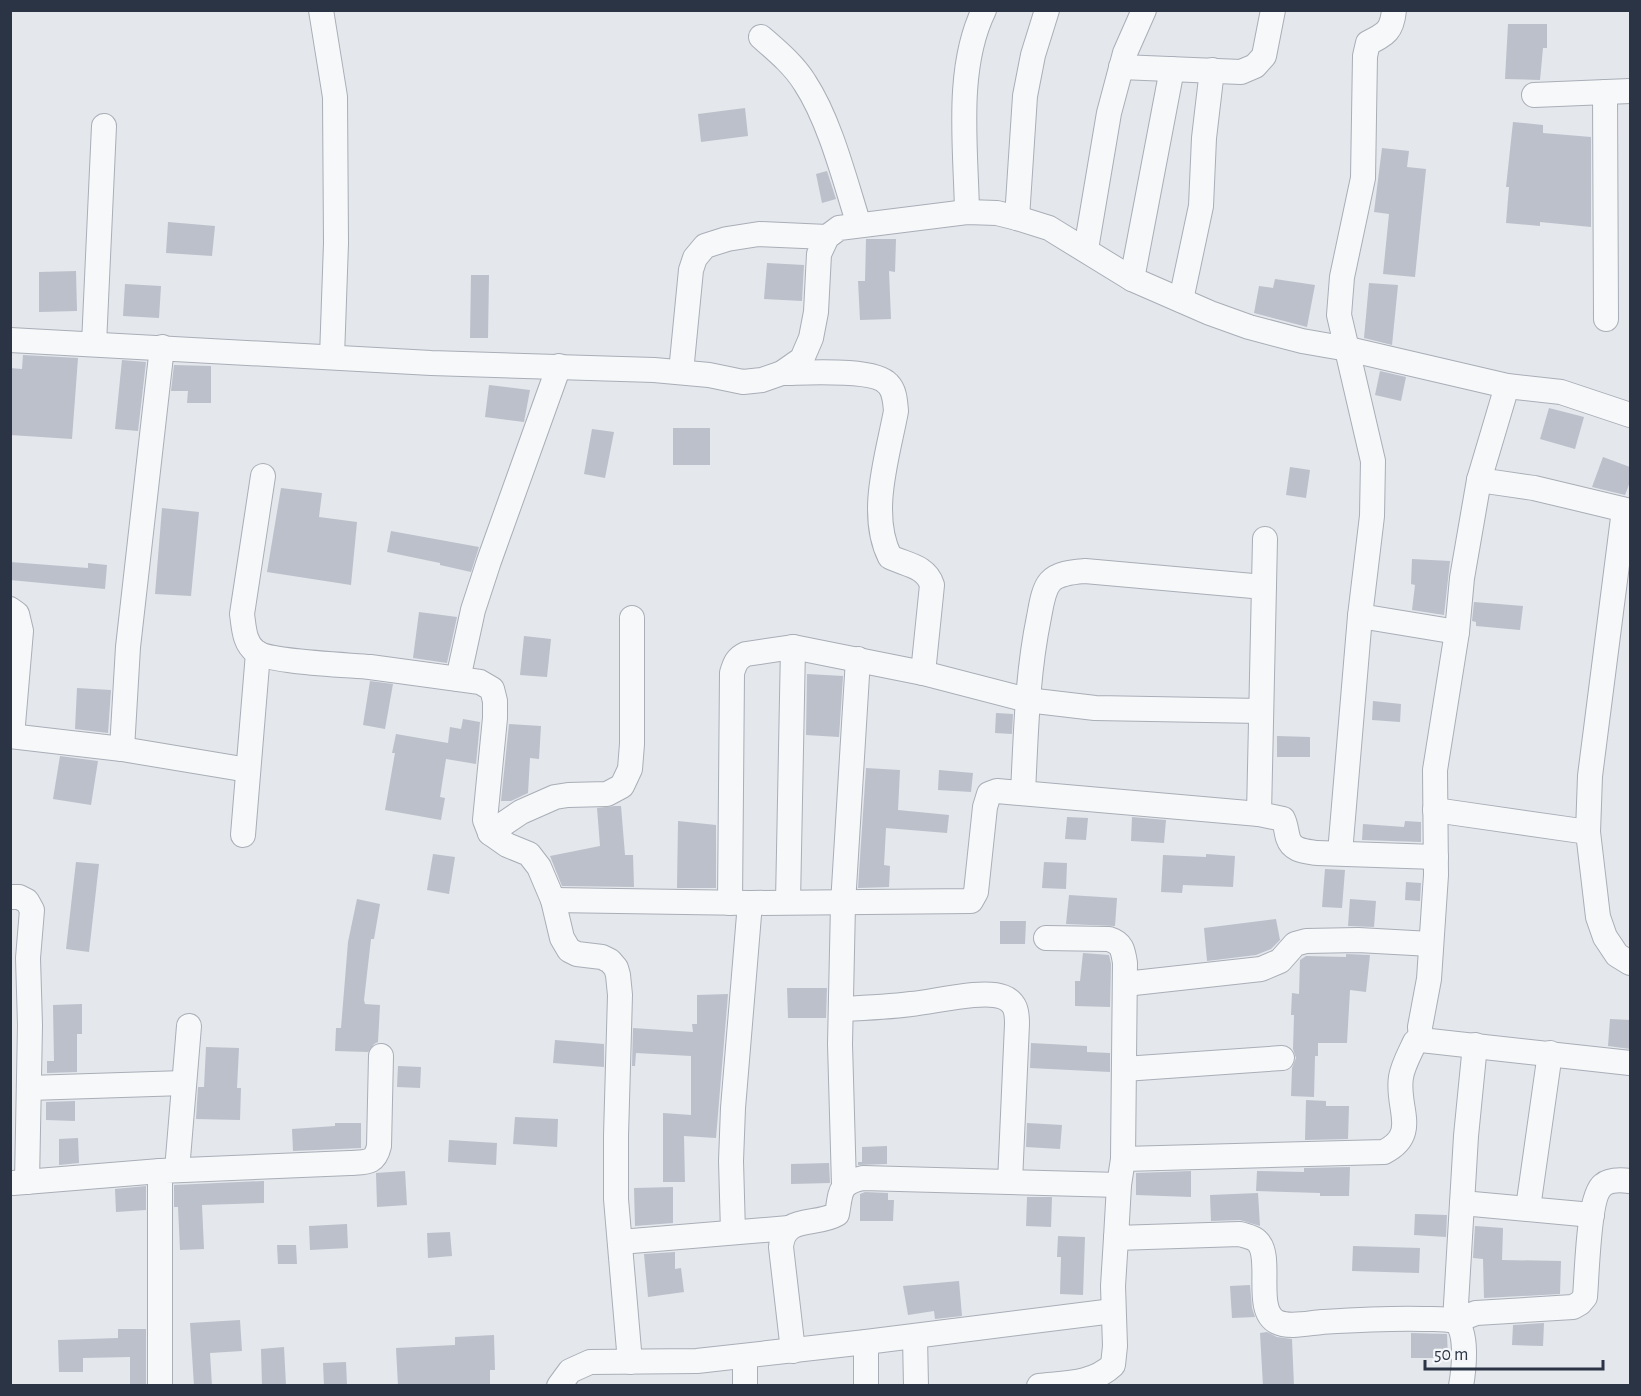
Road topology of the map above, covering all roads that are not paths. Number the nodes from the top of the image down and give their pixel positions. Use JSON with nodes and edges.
{"nodes":[{"id":1,"x":321,"y":10,"type":"edge"},
{"id":2,"x":984,"y":10,"type":"edge"},
{"id":3,"x":1047,"y":10,"type":"edge"},
{"id":4,"x":1144,"y":10,"type":"edge"},
{"id":5,"x":1273,"y":10,"type":"edge"},
{"id":6,"x":1394,"y":10,"type":"edge"},
{"id":7,"x":761,"y":37,"type":"dead end"},
{"id":8,"x":1121,"y":67,"type":"junction"},
{"id":9,"x":1172,"y":69,"type":"junction"},
{"id":10,"x":1212,"y":70,"type":"junction"},
{"id":11,"x":1630,"y":91,"type":"edge"},
{"id":12,"x":1605,"y":92,"type":"junction"},
{"id":13,"x":1534,"y":95,"type":"dead end"},
{"id":14,"x":104,"y":126,"type":"dead end"},
{"id":15,"x":967,"y":212,"type":"junction"},
{"id":16,"x":1017,"y":218,"type":"junction"},
{"id":17,"x":859,"y":225,"type":"junction"},
{"id":18,"x":827,"y":237,"type":"junction"},
{"id":19,"x":1086,"y":249,"type":"junction"},
{"id":20,"x":1132,"y":279,"type":"junction"},
{"id":21,"x":1181,"y":300,"type":"junction"},
{"id":22,"x":1606,"y":319,"type":"dead end"},
{"id":23,"x":10,"y":340,"type":"edge"},
{"id":24,"x":94,"y":344,"type":"junction"},
{"id":25,"x":162,"y":347,"type":"junction"},
{"id":26,"x":1348,"y":349,"type":"junction"},
{"id":27,"x":332,"y":357,"type":"junction"},
{"id":28,"x":559,"y":366,"type":"junction"},
{"id":29,"x":681,"y":372,"type":"junction"},
{"id":30,"x":782,"y":373,"type":"junction"},
{"id":31,"x":1507,"y":386,"type":"junction"},
{"id":32,"x":1630,"y":415,"type":"edge"},
{"id":33,"x":263,"y":476,"type":"dead end"},
{"id":34,"x":1479,"y":480,"type":"junction"},
{"id":35,"x":1627,"y":510,"type":"edge"},
{"id":36,"x":1265,"y":539,"type":"dead end"},
{"id":37,"x":1264,"y":587,"type":"junction"},
{"id":38,"x":10,"y":609,"type":"edge"},
{"id":39,"x":1360,"y":616,"type":"junction"},
{"id":40,"x":632,"y":618,"type":"dead end"},
{"id":41,"x":1457,"y":632,"type":"junction"},
{"id":42,"x":793,"y":647,"type":"junction"},
{"id":43,"x":258,"y":653,"type":"junction"},
{"id":44,"x":858,"y":659,"type":"junction"},
{"id":45,"x":923,"y":673,"type":"junction"},
{"id":46,"x":458,"y":679,"type":"junction"},
{"id":47,"x":1027,"y":700,"type":"junction"},
{"id":48,"x":1261,"y":711,"type":"junction"},
{"id":49,"x":11,"y":736,"type":"edge"},
{"id":50,"x":123,"y":749,"type":"junction"},
{"id":51,"x":248,"y":770,"type":"junction"},
{"id":52,"x":1023,"y":792,"type":"junction"},
{"id":53,"x":1435,"y":810,"type":"junction"},
{"id":54,"x":1259,"y":814,"type":"junction"},
{"id":55,"x":1588,"y":832,"type":"junction"},
{"id":56,"x":490,"y":833,"type":"junction"},
{"id":57,"x":243,"y":835,"type":"dead end"},
{"id":58,"x":1341,"y":854,"type":"junction"},
{"id":59,"x":1436,"y":857,"type":"junction"},
{"id":60,"x":10,"y":897,"type":"edge"},
{"id":61,"x":553,"y":900,"type":"junction"},
{"id":62,"x":788,"y":902,"type":"junction"},
{"id":63,"x":740,"y":903,"type":"junction"},
{"id":64,"x":843,"y":904,"type":"junction"},
{"id":65,"x":1046,"y":938,"type":"dead end"},
{"id":66,"x":1431,"y":944,"type":"junction"},
{"id":67,"x":1630,"y":963,"type":"edge"},
{"id":68,"x":1125,"y":984,"type":"junction"},
{"id":69,"x":842,"y":1009,"type":"junction"},
{"id":70,"x":189,"y":1026,"type":"dead end"},
{"id":71,"x":1421,"y":1040,"type":"junction"},
{"id":72,"x":1475,"y":1045,"type":"junction"},
{"id":73,"x":1550,"y":1053,"type":"junction"},
{"id":74,"x":381,"y":1056,"type":"dead end"},
{"id":75,"x":1282,"y":1058,"type":"dead end"},
{"id":76,"x":1630,"y":1063,"type":"edge"},
{"id":77,"x":1124,"y":1069,"type":"junction"},
{"id":78,"x":184,"y":1083,"type":"junction"},
{"id":79,"x":29,"y":1088,"type":"junction"},
{"id":80,"x":1123,"y":1159,"type":"junction"},
{"id":81,"x":168,"y":1171,"type":"junction"},
{"id":82,"x":1630,"y":1181,"type":"edge"},
{"id":83,"x":19,"y":1182,"type":"edge"},
{"id":84,"x":1010,"y":1182,"type":"junction"},
{"id":85,"x":844,"y":1185,"type":"junction"},
{"id":86,"x":1119,"y":1185,"type":"junction"},
{"id":87,"x":1462,"y":1203,"type":"junction"},
{"id":88,"x":1528,"y":1208,"type":"junction"},
{"id":89,"x":1592,"y":1215,"type":"junction"},
{"id":90,"x":789,"y":1228,"type":"junction"},
{"id":91,"x":733,"y":1232,"type":"junction"},
{"id":92,"x":1116,"y":1238,"type":"junction"},
{"id":93,"x":620,"y":1242,"type":"junction"},
{"id":94,"x":1113,"y":1311,"type":"junction"},
{"id":95,"x":1455,"y":1321,"type":"junction"},
{"id":96,"x":915,"y":1337,"type":"junction"},
{"id":97,"x":866,"y":1342,"type":"junction"},
{"id":98,"x":793,"y":1351,"type":"junction"},
{"id":99,"x":745,"y":1357,"type":"junction"},
{"id":100,"x":630,"y":1362,"type":"junction"},
{"id":101,"x":160,"y":1386,"type":"edge"},
{"id":102,"x":559,"y":1386,"type":"edge"},
{"id":103,"x":745,"y":1386,"type":"edge"},
{"id":104,"x":866,"y":1386,"type":"edge"},
{"id":105,"x":916,"y":1386,"type":"edge"},
{"id":106,"x":1039,"y":1386,"type":"edge"},
{"id":107,"x":1461,"y":1386,"type":"edge"}],
"edges":[{"from":1,"to":27,"type":"street"},
{"from":2,"to":15,"type":"street"},
{"from":3,"to":16,"type":"street"},
{"from":4,"to":8,"type":"street"},
{"from":5,"to":10,"type":"street"},
{"from":6,"to":26,"type":"street"},
{"from":7,"to":17,"type":"street"},
{"from":8,"to":9,"type":"street"},
{"from":8,"to":19,"type":"street"},
{"from":9,"to":10,"type":"street"},
{"from":9,"to":20,"type":"street"},
{"from":10,"to":21,"type":"street"},
{"from":11,"to":12,"type":"street"},
{"from":12,"to":13,"type":"street"},
{"from":12,"to":22,"type":"street"},
{"from":14,"to":24,"type":"street"},
{"from":15,"to":16,"type":"street"},
{"from":15,"to":17,"type":"street"},
{"from":16,"to":19,"type":"street"},
{"from":17,"to":18,"type":"street"},
{"from":18,"to":29,"type":"street"},
{"from":18,"to":30,"type":"street"},
{"from":19,"to":20,"type":"street"},
{"from":20,"to":21,"type":"street"},
{"from":21,"to":26,"type":"street"},
{"from":23,"to":24,"type":"street"},
{"from":24,"to":25,"type":"street"},
{"from":25,"to":27,"type":"street"},
{"from":25,"to":50,"type":"street"},
{"from":26,"to":31,"type":"street"},
{"from":26,"to":39,"type":"street"},
{"from":27,"to":28,"type":"street"},
{"from":28,"to":29,"type":"street"},
{"from":28,"to":46,"type":"street"},
{"from":29,"to":30,"type":"street"},
{"from":30,"to":45,"type":"street"},
{"from":31,"to":32,"type":"street"},
{"from":31,"to":34,"type":"street"},
{"from":33,"to":43,"type":"street"},
{"from":34,"to":35,"type":"street"},
{"from":34,"to":41,"type":"street"},
{"from":35,"to":55,"type":"street"},
{"from":36,"to":37,"type":"street"},
{"from":37,"to":47,"type":"street"},
{"from":37,"to":48,"type":"street"},
{"from":38,"to":49,"type":"street"},
{"from":39,"to":41,"type":"street"},
{"from":39,"to":58,"type":"street"},
{"from":40,"to":56,"type":"street"},
{"from":41,"to":53,"type":"street"},
{"from":42,"to":44,"type":"street"},
{"from":42,"to":62,"type":"street"},
{"from":42,"to":63,"type":"street"},
{"from":43,"to":46,"type":"street"},
{"from":43,"to":51,"type":"street"},
{"from":44,"to":45,"type":"street"},
{"from":44,"to":64,"type":"street"},
{"from":45,"to":47,"type":"street"},
{"from":46,"to":56,"type":"street"},
{"from":47,"to":48,"type":"street"},
{"from":47,"to":52,"type":"street"},
{"from":48,"to":54,"type":"street"},
{"from":49,"to":50,"type":"street"},
{"from":50,"to":51,"type":"street"},
{"from":51,"to":57,"type":"street"},
{"from":52,"to":54,"type":"street"},
{"from":52,"to":64,"type":"street"},
{"from":53,"to":55,"type":"street"},
{"from":53,"to":59,"type":"street"},
{"from":54,"to":58,"type":"street"},
{"from":55,"to":67,"type":"street"},
{"from":56,"to":61,"type":"street"},
{"from":58,"to":59,"type":"street"},
{"from":59,"to":66,"type":"street"},
{"from":60,"to":79,"type":"street"},
{"from":61,"to":63,"type":"street"},
{"from":61,"to":93,"type":"street"},
{"from":62,"to":63,"type":"street"},
{"from":62,"to":64,"type":"street"},
{"from":63,"to":91,"type":"street"},
{"from":64,"to":69,"type":"street"},
{"from":65,"to":68,"type":"street"},
{"from":66,"to":68,"type":"street"},
{"from":66,"to":71,"type":"street"},
{"from":68,"to":77,"type":"street"},
{"from":69,"to":84,"type":"street"},
{"from":69,"to":85,"type":"street"},
{"from":70,"to":78,"type":"street"},
{"from":71,"to":72,"type":"street"},
{"from":71,"to":80,"type":"street"},
{"from":72,"to":73,"type":"street"},
{"from":72,"to":87,"type":"street"},
{"from":73,"to":76,"type":"street"},
{"from":73,"to":88,"type":"street"},
{"from":74,"to":81,"type":"street"},
{"from":75,"to":77,"type":"street"},
{"from":77,"to":80,"type":"street"},
{"from":78,"to":79,"type":"street"},
{"from":78,"to":81,"type":"street"},
{"from":79,"to":83,"type":"street"},
{"from":80,"to":86,"type":"street"},
{"from":81,"to":83,"type":"street"},
{"from":81,"to":101,"type":"street"},
{"from":82,"to":89,"type":"street"},
{"from":84,"to":85,"type":"street"},
{"from":84,"to":86,"type":"street"},
{"from":85,"to":90,"type":"street"},
{"from":86,"to":92,"type":"street"},
{"from":87,"to":88,"type":"street"},
{"from":87,"to":95,"type":"street"},
{"from":88,"to":89,"type":"street"},
{"from":89,"to":95,"type":"street"},
{"from":90,"to":91,"type":"street"},
{"from":90,"to":98,"type":"street"},
{"from":91,"to":93,"type":"street"},
{"from":92,"to":94,"type":"street"},
{"from":92,"to":95,"type":"street"},
{"from":93,"to":100,"type":"street"},
{"from":94,"to":96,"type":"street"},
{"from":94,"to":106,"type":"street"},
{"from":95,"to":107,"type":"street"},
{"from":96,"to":97,"type":"street"},
{"from":96,"to":105,"type":"street"},
{"from":97,"to":98,"type":"street"},
{"from":97,"to":104,"type":"street"},
{"from":98,"to":99,"type":"street"},
{"from":99,"to":100,"type":"street"},
{"from":99,"to":103,"type":"street"},
{"from":100,"to":102,"type":"street"}]}
